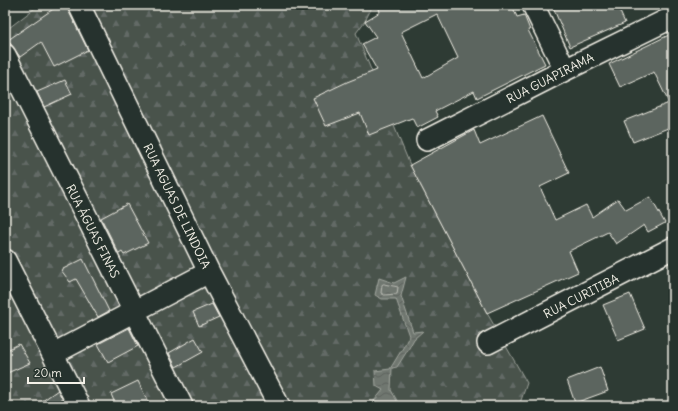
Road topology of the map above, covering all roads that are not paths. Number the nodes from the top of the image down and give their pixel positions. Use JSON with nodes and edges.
{"nodes":[{"id":1,"x":79,"y":5,"type":"edge"},
{"id":2,"x":533,"y":5,"type":"edge"},
{"id":3,"x":673,"y":17,"type":"edge"},
{"id":4,"x":5,"y":55,"type":"edge"},
{"id":5,"x":565,"y":70,"type":"junction"},
{"id":6,"x":427,"y":140,"type":"dead end"},
{"id":7,"x":673,"y":248,"type":"edge"},
{"id":8,"x":5,"y":260,"type":"edge"},
{"id":9,"x":209,"y":272,"type":"junction"},
{"id":10,"x":134,"y":312,"type":"junction"},
{"id":11,"x":488,"y":343,"type":"dead end"},
{"id":12,"x":53,"y":354,"type":"junction"},
{"id":13,"x":79,"y":406,"type":"edge"},
{"id":14,"x":182,"y":406,"type":"edge"},
{"id":15,"x":279,"y":406,"type":"edge"}],
"edges":[{"from":1,"to":9,"type":"street","name":"RUA AGUAS DE LINDOIA"},
{"from":2,"to":5,"type":"street"},
{"from":3,"to":5,"type":"street","name":"RUA GUAPIRAMA"},
{"from":4,"to":10,"type":"street","name":"RUA ÁGUAS FINAS"},
{"from":5,"to":6,"type":"street","name":"RUA GUAPIRAMA"},
{"from":7,"to":11,"type":"street","name":"RUA CURITIBA"},
{"from":8,"to":12,"type":"street"},
{"from":9,"to":10,"type":"street"},
{"from":9,"to":15,"type":"street","name":"RUA AGUAS DE LINDOIA"},
{"from":10,"to":12,"type":"street"},
{"from":10,"to":14,"type":"street","name":"RUA ÁGUAS FINAS"},
{"from":12,"to":13,"type":"street"}]}
